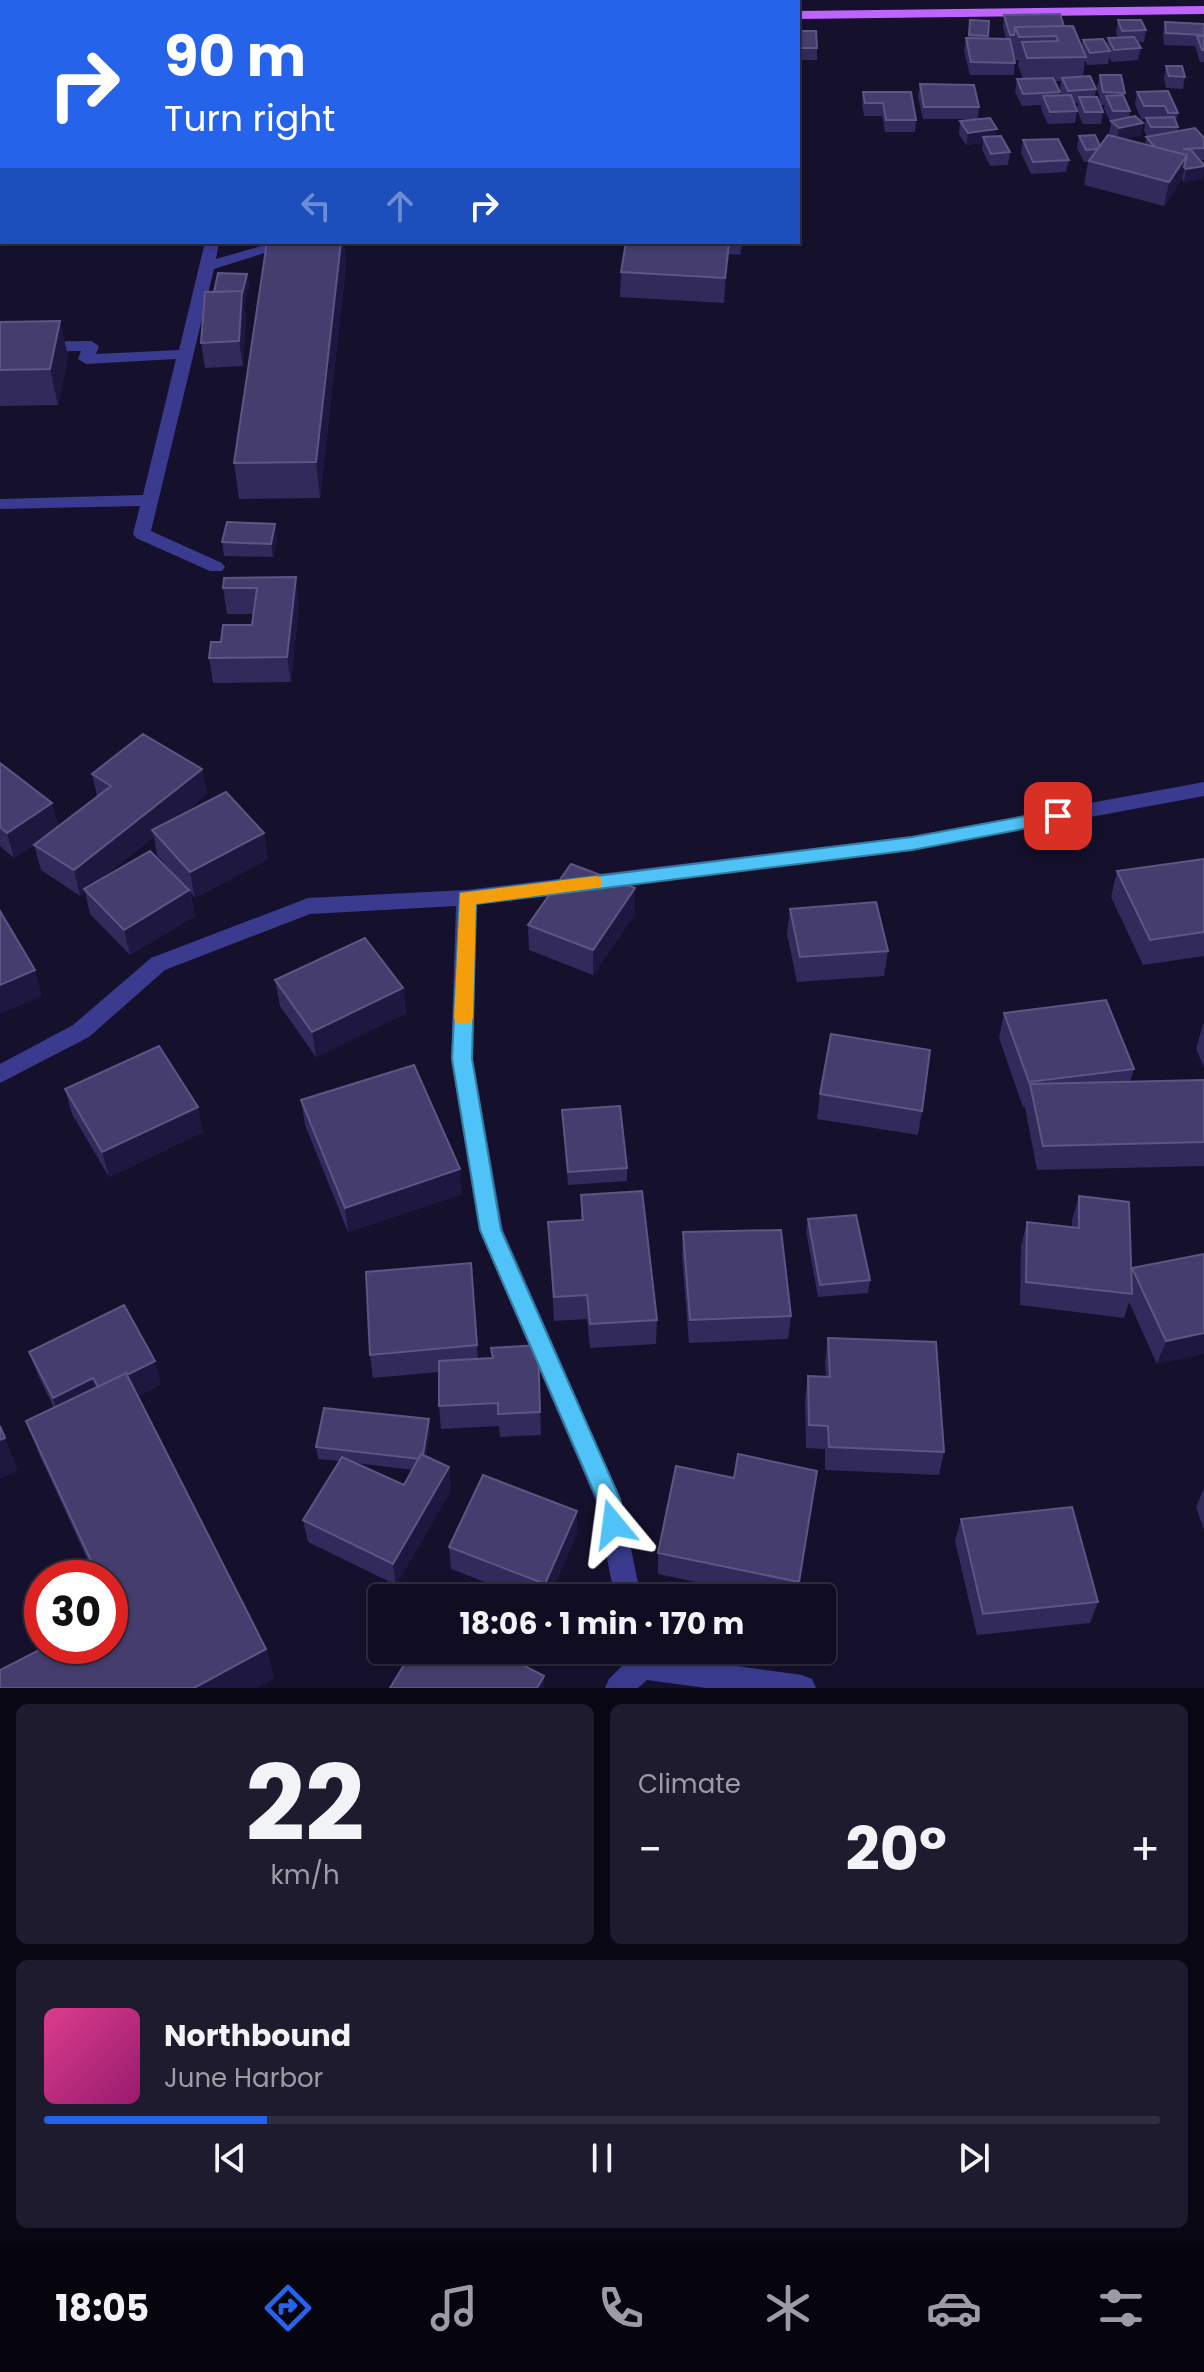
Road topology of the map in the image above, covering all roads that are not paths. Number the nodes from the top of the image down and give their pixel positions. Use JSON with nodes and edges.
{"nodes":[{"id":1,"x":1204,"y":10,"type":"edge"},
{"id":2,"x":800,"y":15,"type":"edge"},
{"id":3,"x":212,"y":244,"type":"edge"},
{"id":4,"x":285,"y":244,"type":"edge"},
{"id":5,"x":207,"y":266,"type":"junction"},
{"id":6,"x":0,"y":347,"type":"edge"},
{"id":7,"x":186,"y":354,"type":"junction"},
{"id":8,"x":150,"y":500,"type":"junction"},
{"id":9,"x":0,"y":504,"type":"edge"},
{"id":10,"x":216,"y":567,"type":"dead end"},
{"id":11,"x":1204,"y":789,"type":"edge"},
{"id":12,"x":466,"y":898,"type":"junction"},
{"id":13,"x":0,"y":1074,"type":"edge"},
{"id":14,"x":625,"y":1584,"type":"edge"},
{"id":15,"x":636,"y":1664,"type":"edge"},
{"id":16,"x":672,"y":1664,"type":"edge"},
{"id":17,"x":619,"y":1688,"type":"edge"},
{"id":18,"x":802,"y":1688,"type":"edge"}],
"edges":[{"from":1,"to":2,"type":"main road"},
{"from":3,"to":5,"type":"street"},
{"from":4,"to":5,"type":"street"},
{"from":5,"to":7,"type":"street"},
{"from":6,"to":7,"type":"street"},
{"from":7,"to":8,"type":"street"},
{"from":8,"to":9,"type":"street"},
{"from":8,"to":10,"type":"street"},
{"from":11,"to":12,"type":"street"},
{"from":12,"to":13,"type":"street"},
{"from":12,"to":14,"type":"street"},
{"from":15,"to":17,"type":"street"},
{"from":16,"to":18,"type":"street"}]}
